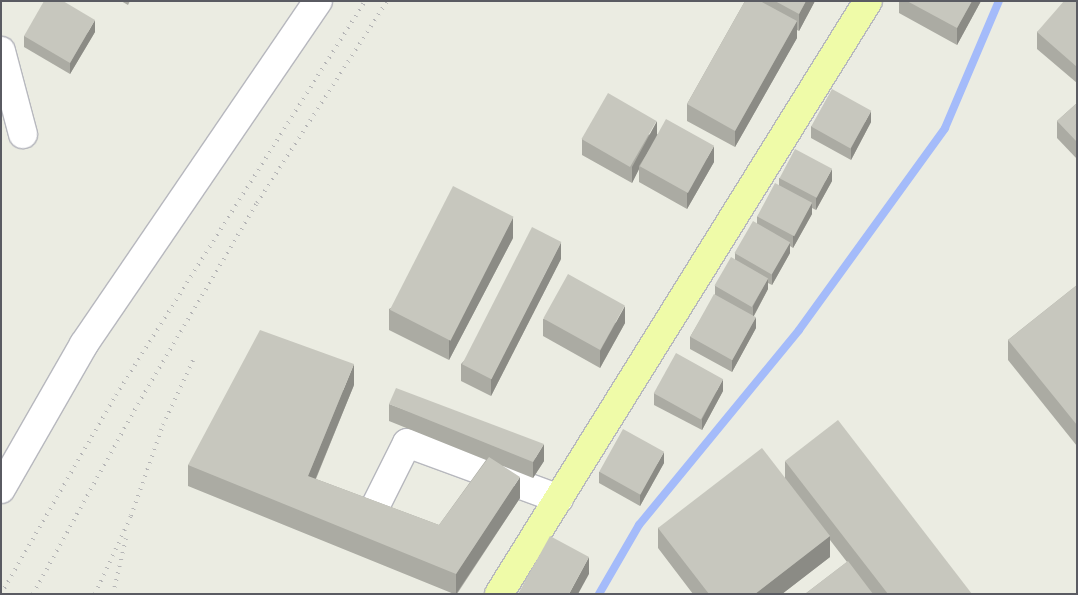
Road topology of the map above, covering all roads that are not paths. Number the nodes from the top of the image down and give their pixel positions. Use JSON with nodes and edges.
{"nodes":[{"id":1,"x":318,"y":1,"type":"edge"},
{"id":2,"x":868,"y":1,"type":"edge"},
{"id":3,"x":1,"y":51,"type":"edge"},
{"id":4,"x":23,"y":134,"type":"dead end"},
{"id":5,"x":1,"y":489,"type":"edge"},
{"id":6,"x":559,"y":499,"type":"junction"},
{"id":7,"x":376,"y":505,"type":"edge"},
{"id":8,"x":499,"y":594,"type":"edge"}],
"edges":[{"from":1,"to":5,"type":"street"},
{"from":2,"to":6,"type":"main road"},
{"from":3,"to":4,"type":"street"},
{"from":6,"to":7,"type":"street"},
{"from":6,"to":8,"type":"main road"}]}
